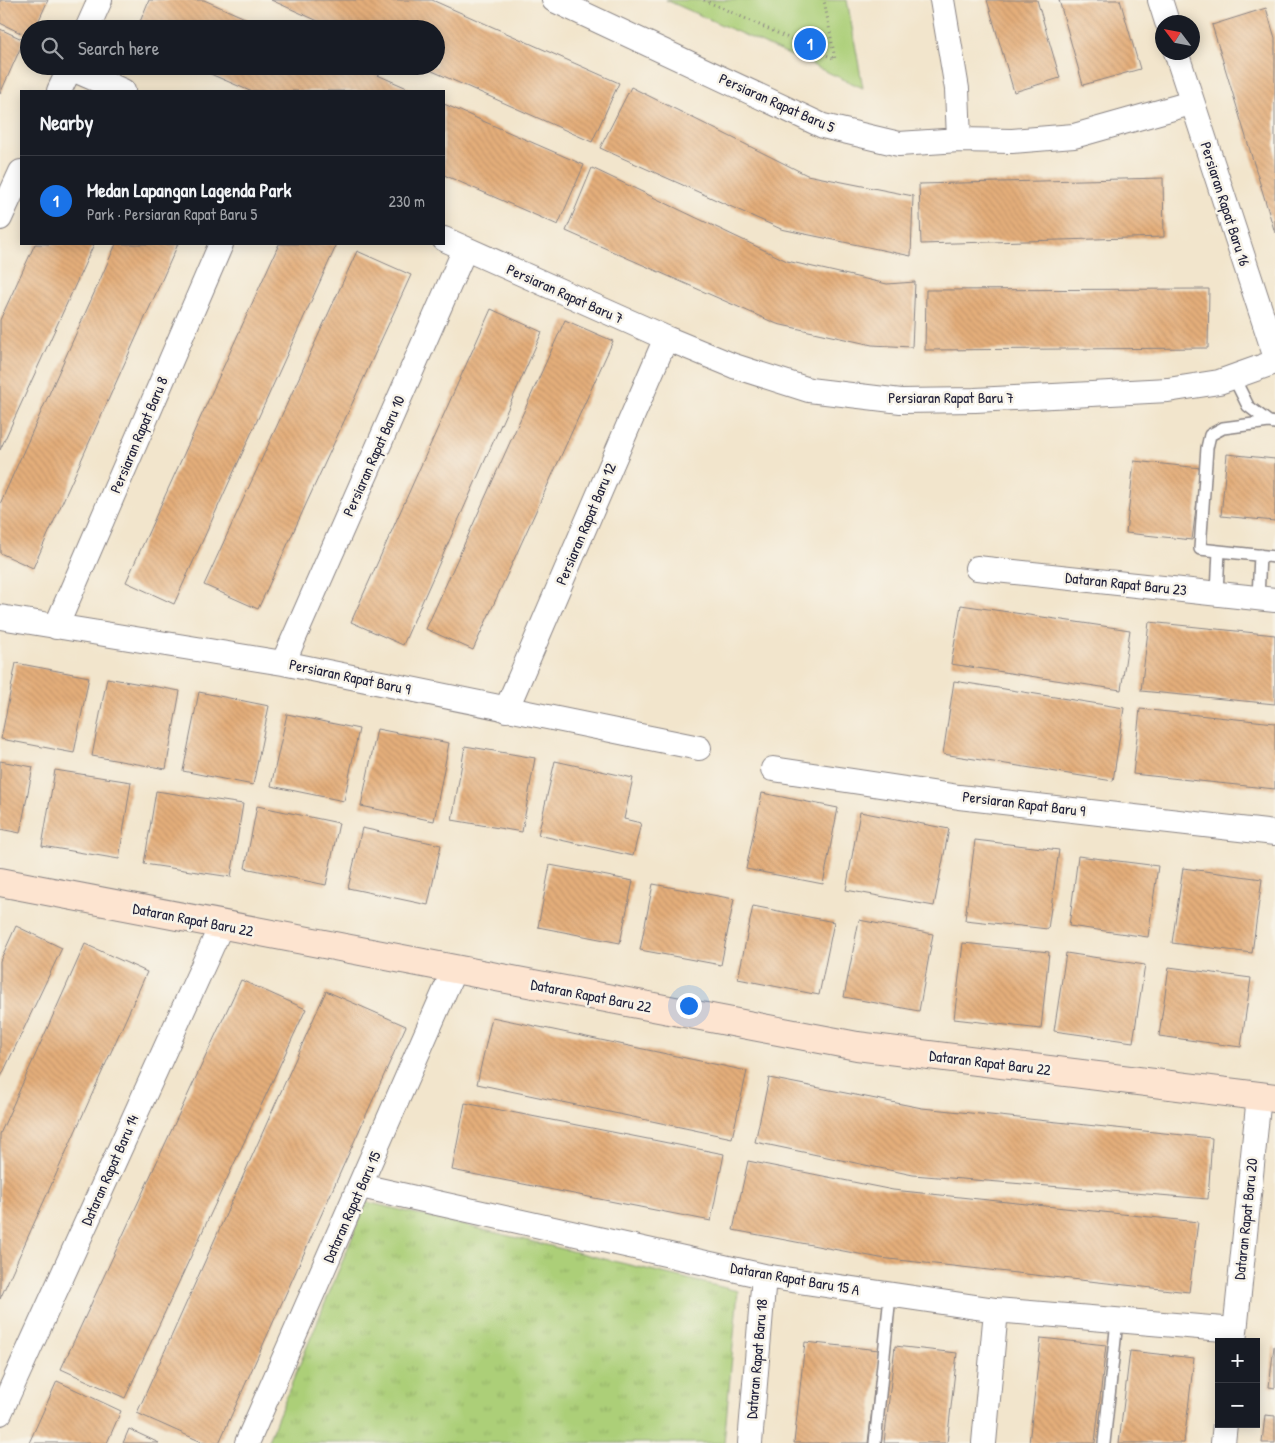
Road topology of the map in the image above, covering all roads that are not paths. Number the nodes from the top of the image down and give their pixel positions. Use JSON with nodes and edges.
{"nodes":[{"id":1,"x":100,"y":0,"type":"edge"},
{"id":2,"x":554,"y":0,"type":"edge"},
{"id":3,"x":942,"y":0,"type":"edge"},
{"id":4,"x":1160,"y":0,"type":"edge"},
{"id":5,"x":1165,"y":15,"type":"edge"},
{"id":6,"x":91,"y":20,"type":"edge"},
{"id":7,"x":1178,"y":60,"type":"edge"},
{"id":8,"x":66,"y":75,"type":"edge"},
{"id":9,"x":88,"y":75,"type":"edge"},
{"id":10,"x":59,"y":90,"type":"edge"},
{"id":11,"x":121,"y":90,"type":"edge"},
{"id":12,"x":1191,"y":103,"type":"junction"},
{"id":13,"x":959,"y":140,"type":"junction"},
{"id":14,"x":20,"y":174,"type":"edge"},
{"id":15,"x":0,"y":218,"type":"edge"},
{"id":16,"x":445,"y":239,"type":"edge"},
{"id":17,"x":221,"y":245,"type":"edge"},
{"id":18,"x":465,"y":249,"type":"junction"},
{"id":19,"x":666,"y":338,"type":"junction"},
{"id":20,"x":1275,"y":355,"type":"edge"},
{"id":21,"x":1275,"y":362,"type":"edge"},
{"id":22,"x":1234,"y":378,"type":"junction"},
{"id":23,"x":1272,"y":423,"type":"edge"},
{"id":24,"x":1219,"y":551,"type":"junction"},
{"id":25,"x":1260,"y":555,"type":"junction"},
{"id":26,"x":1275,"y":557,"type":"edge"},
{"id":27,"x":976,"y":568,"type":"dead end"},
{"id":28,"x":1217,"y":593,"type":"junction"},
{"id":29,"x":1266,"y":599,"type":"edge"},
{"id":30,"x":0,"y":617,"type":"edge"},
{"id":31,"x":56,"y":627,"type":"junction"},
{"id":32,"x":284,"y":663,"type":"junction"},
{"id":33,"x":506,"y":710,"type":"junction"},
{"id":34,"x":699,"y":748,"type":"dead end"},
{"id":35,"x":773,"y":769,"type":"dead end"},
{"id":36,"x":1275,"y":833,"type":"edge"},
{"id":37,"x":0,"y":882,"type":"edge"},
{"id":38,"x":221,"y":926,"type":"junction"},
{"id":39,"x":454,"y":970,"type":"junction"},
{"id":40,"x":1267,"y":1097,"type":"edge"},
{"id":41,"x":361,"y":1186,"type":"junction"},
{"id":42,"x":764,"y":1276,"type":"junction"},
{"id":43,"x":890,"y":1296,"type":"junction"},
{"id":44,"x":996,"y":1310,"type":"junction"},
{"id":45,"x":1117,"y":1320,"type":"junction"},
{"id":46,"x":1234,"y":1336,"type":"edge"},
{"id":47,"x":0,"y":1413,"type":"edge"},
{"id":48,"x":1224,"y":1428,"type":"edge"},
{"id":49,"x":246,"y":1443,"type":"edge"},
{"id":50,"x":750,"y":1443,"type":"edge"},
{"id":51,"x":875,"y":1443,"type":"edge"},
{"id":52,"x":984,"y":1443,"type":"edge"},
{"id":53,"x":1104,"y":1443,"type":"edge"},
{"id":54,"x":1222,"y":1443,"type":"edge"}],
"edges":[{"from":1,"to":6,"type":"street"},
{"from":2,"to":13,"type":"street","name":"Persiaran Rapat Baru 5"},
{"from":3,"to":13,"type":"street"},
{"from":4,"to":5,"type":"street"},
{"from":7,"to":12,"type":"street","name":"Persiaran Rapat Baru 16"},
{"from":8,"to":10,"type":"street"},
{"from":9,"to":11,"type":"street"},
{"from":12,"to":13,"type":"street","name":"Persiaran Rapat Baru 5"},
{"from":12,"to":20,"type":"street","name":"Persiaran Rapat Baru 16"},
{"from":14,"to":15,"type":"street"},
{"from":16,"to":18,"type":"street","name":"Persiaran Rapat Baru 7"},
{"from":17,"to":31,"type":"street","name":"Persiaran Rapat Baru 8"},
{"from":18,"to":19,"type":"street","name":"Persiaran Rapat Baru 7"},
{"from":18,"to":32,"type":"street","name":"Persiaran Rapat Baru 10"},
{"from":19,"to":22,"type":"street","name":"Persiaran Rapat Baru 7"},
{"from":19,"to":33,"type":"street","name":"Persiaran Rapat Baru 12"},
{"from":21,"to":22,"type":"street","name":"Persiaran Rapat Baru 7"},
{"from":22,"to":23,"type":"lane"},
{"from":23,"to":24,"type":"lane"},
{"from":24,"to":25,"type":"lane"},
{"from":24,"to":28,"type":"lane"},
{"from":25,"to":26,"type":"lane"},
{"from":25,"to":29,"type":"lane"},
{"from":27,"to":28,"type":"street","name":"Dataran Rapat Baru 23"},
{"from":28,"to":29,"type":"street","name":"Dataran Rapat Baru 23"},
{"from":30,"to":31,"type":"street","name":"Persiaran Rapat Baru 9"},
{"from":31,"to":32,"type":"street","name":"Persiaran Rapat Baru 9"},
{"from":32,"to":33,"type":"street","name":"Persiaran Rapat Baru 9"},
{"from":33,"to":34,"type":"street","name":"Persiaran Rapat Baru 9"},
{"from":35,"to":36,"type":"street","name":"Persiaran Rapat Baru 9"},
{"from":37,"to":38,"type":"street","name":"Dataran Rapat Baru 22"},
{"from":38,"to":39,"type":"street","name":"Dataran Rapat Baru 22"},
{"from":38,"to":47,"type":"street","name":"Dataran Rapat Baru 14"},
{"from":39,"to":40,"type":"street","name":"Dataran Rapat Baru 22"},
{"from":39,"to":41,"type":"street","name":"Dataran Rapat Baru 15"},
{"from":40,"to":46,"type":"street","name":"Dataran Rapat Baru 20"},
{"from":41,"to":42,"type":"street","name":"Dataran Rapat Baru 15 A"},
{"from":41,"to":49,"type":"street","name":"Dataran Rapat Baru 15"},
{"from":42,"to":43,"type":"street","name":"Dataran Rapat Baru 15 A"},
{"from":42,"to":50,"type":"street","name":"Dataran Rapat Baru 18"},
{"from":43,"to":44,"type":"street","name":"Dataran Rapat Baru 15 A"},
{"from":43,"to":51,"type":"lane"},
{"from":44,"to":45,"type":"street","name":"Dataran Rapat Baru 15 A"},
{"from":44,"to":52,"type":"street"},
{"from":45,"to":46,"type":"street","name":"Dataran Rapat Baru 15 A"},
{"from":45,"to":53,"type":"lane"},
{"from":48,"to":54,"type":"street"}]}
